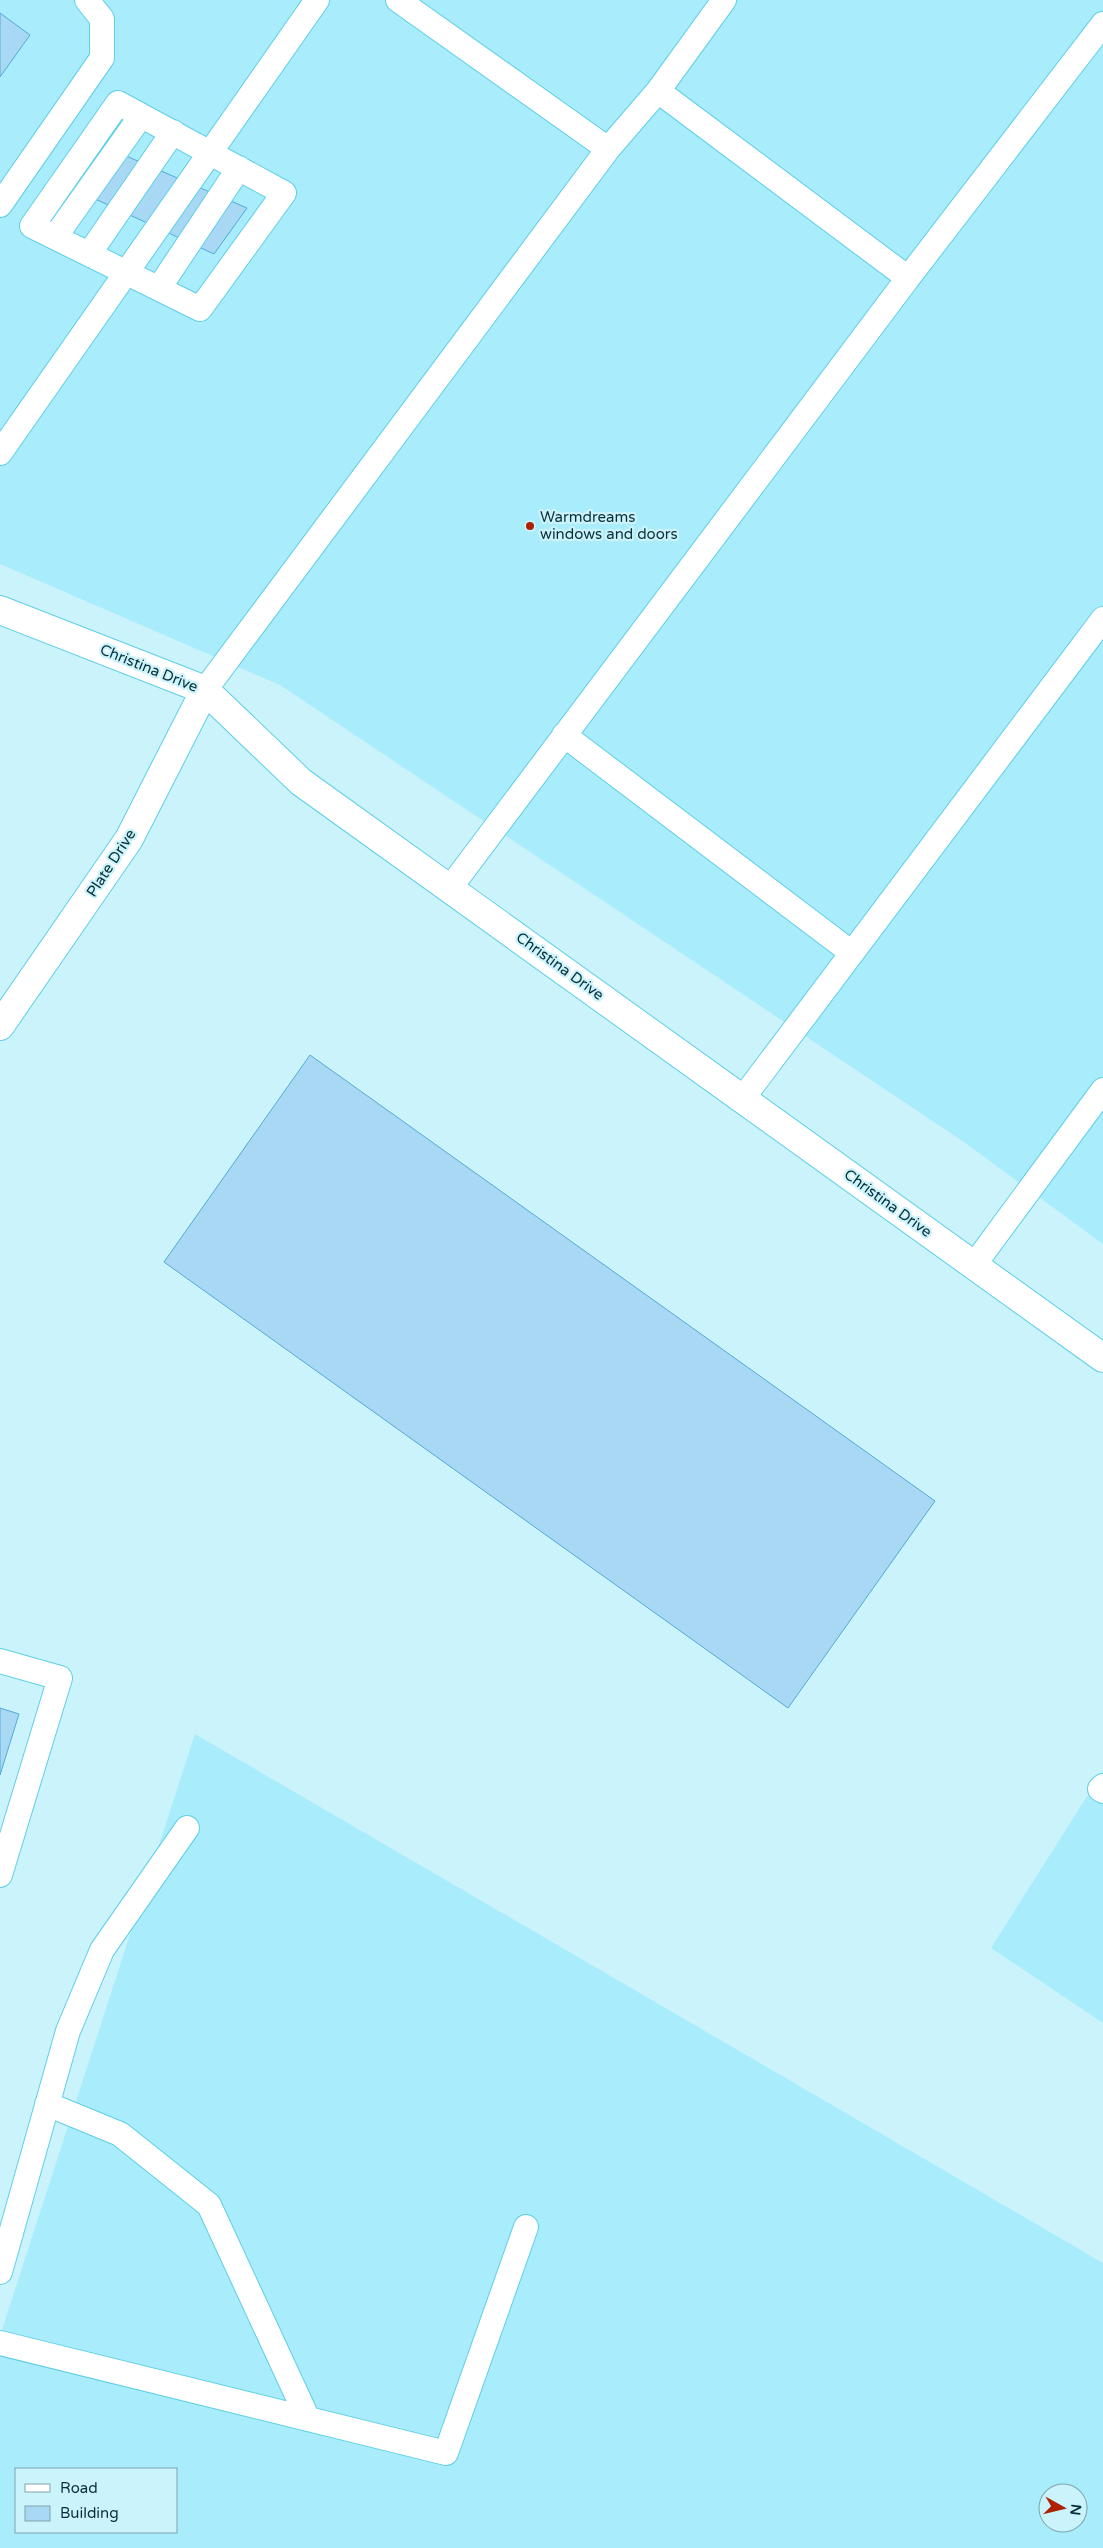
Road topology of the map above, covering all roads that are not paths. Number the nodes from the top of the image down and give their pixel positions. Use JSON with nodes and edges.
{"nodes":[{"id":1,"x":87,"y":0,"type":"edge"},
{"id":2,"x":316,"y":0,"type":"edge"},
{"id":3,"x":398,"y":0,"type":"edge"},
{"id":4,"x":724,"y":0,"type":"edge"},
{"id":5,"x":1103,"y":24,"type":"edge"},
{"id":6,"x":658,"y":91,"type":"junction"},
{"id":7,"x":174,"y":132,"type":"junction"},
{"id":8,"x":608,"y":149,"type":"junction"},
{"id":9,"x":210,"y":153,"type":"junction"},
{"id":10,"x":239,"y":168,"type":"junction"},
{"id":11,"x":0,"y":205,"type":"edge"},
{"id":12,"x":89,"y":254,"type":"junction"},
{"id":13,"x":126,"y":273,"type":"junction"},
{"id":14,"x":908,"y":278,"type":"junction"},
{"id":15,"x":159,"y":288,"type":"junction"},
{"id":16,"x":0,"y":452,"type":"edge"},
{"id":17,"x":0,"y":610,"type":"edge"},
{"id":18,"x":1103,"y":619,"type":"edge"},
{"id":19,"x":205,"y":690,"type":"junction"},
{"id":20,"x":564,"y":736,"type":"junction"},
{"id":21,"x":450,"y":888,"type":"junction"},
{"id":22,"x":852,"y":953,"type":"junction"},
{"id":23,"x":0,"y":1026,"type":"edge"},
{"id":24,"x":1103,"y":1090,"type":"edge"},
{"id":25,"x":743,"y":1098,"type":"junction"},
{"id":26,"x":974,"y":1266,"type":"junction"},
{"id":27,"x":1103,"y":1358,"type":"edge"},
{"id":28,"x":0,"y":1661,"type":"edge"},
{"id":29,"x":1103,"y":1786,"type":"edge"},
{"id":30,"x":1103,"y":1791,"type":"edge"},
{"id":31,"x":187,"y":1828,"type":"dead end"},
{"id":32,"x":0,"y":1875,"type":"edge"},
{"id":33,"x":47,"y":2104,"type":"junction"},
{"id":34,"x":526,"y":2227,"type":"dead end"},
{"id":35,"x":0,"y":2272,"type":"edge"},
{"id":36,"x":0,"y":2343,"type":"edge"},
{"id":37,"x":308,"y":2419,"type":"junction"}],
"edges":[{"from":1,"to":11,"type":"lane"},
{"from":2,"to":9,"type":"lane"},
{"from":3,"to":8,"type":"lane"},
{"from":4,"to":6,"type":"lane"},
{"from":5,"to":14,"type":"lane"},
{"from":6,"to":8,"type":"lane"},
{"from":6,"to":14,"type":"lane"},
{"from":7,"to":9,"type":"lane"},
{"from":7,"to":12,"type":"lane"},
{"from":7,"to":12,"type":"lane"},
{"from":8,"to":19,"type":"lane"},
{"from":9,"to":10,"type":"lane"},
{"from":9,"to":13,"type":"lane"},
{"from":10,"to":15,"type":"lane"},
{"from":10,"to":15,"type":"lane"},
{"from":12,"to":13,"type":"lane"},
{"from":13,"to":15,"type":"lane"},
{"from":13,"to":16,"type":"lane"},
{"from":14,"to":20,"type":"lane"},
{"from":17,"to":19,"type":"street","name":"Christina Drive"},
{"from":18,"to":22,"type":"lane"},
{"from":19,"to":21,"type":"street","name":"Christina Drive"},
{"from":19,"to":23,"type":"street","name":"Plate Drive"},
{"from":20,"to":21,"type":"lane"},
{"from":20,"to":22,"type":"lane"},
{"from":21,"to":25,"type":"street","name":"Christina Drive"},
{"from":22,"to":25,"type":"lane"},
{"from":24,"to":26,"type":"lane"},
{"from":25,"to":26,"type":"street","name":"Christina Drive"},
{"from":26,"to":27,"type":"street","name":"Christina Drive"},
{"from":28,"to":32,"type":"lane"},
{"from":29,"to":30,"type":"lane"},
{"from":31,"to":33,"type":"lane"},
{"from":33,"to":35,"type":"lane"},
{"from":33,"to":37,"type":"lane"},
{"from":34,"to":37,"type":"lane"},
{"from":36,"to":37,"type":"lane"}]}
